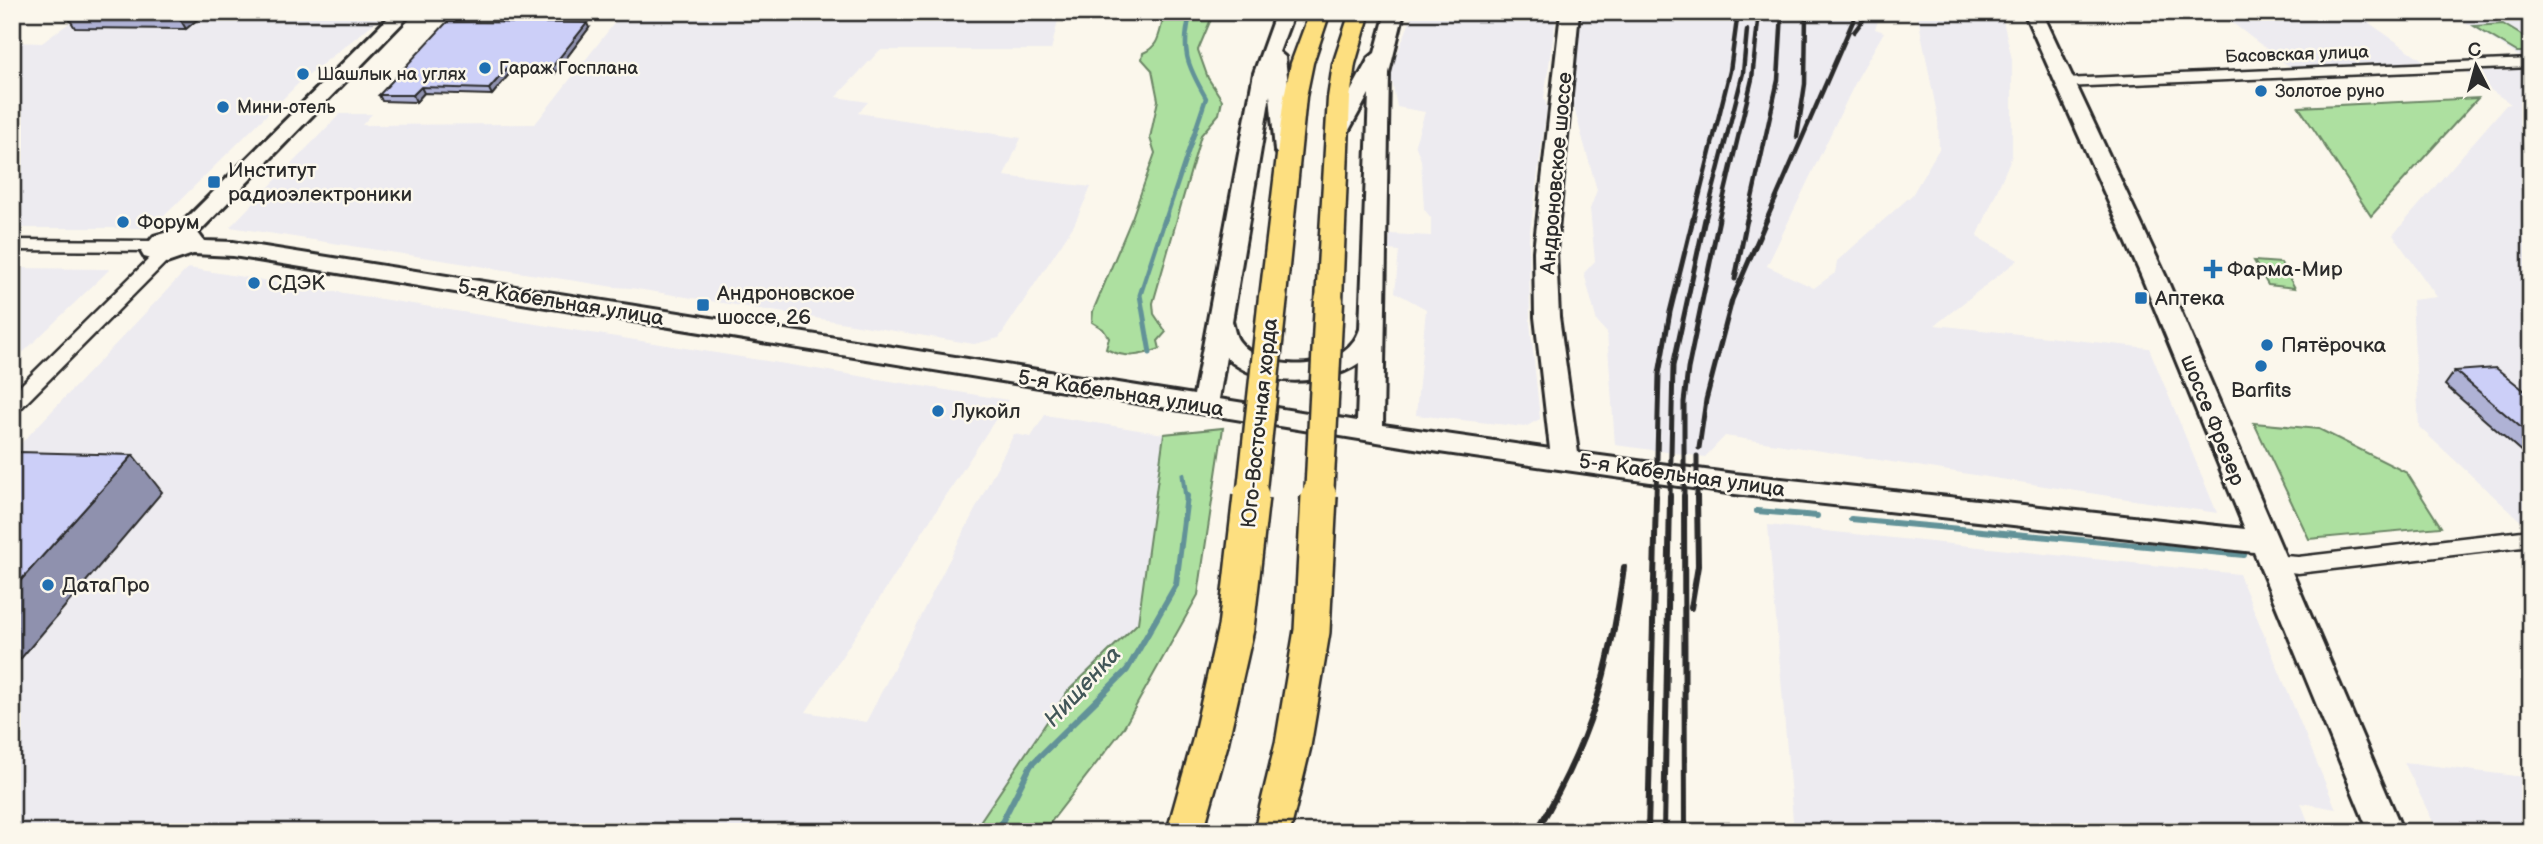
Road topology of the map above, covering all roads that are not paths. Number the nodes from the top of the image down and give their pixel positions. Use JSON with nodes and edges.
{"nodes":[{"id":1,"x":404,"y":12,"type":"edge"},
{"id":2,"x":1285,"y":12,"type":"edge"},
{"id":3,"x":1320,"y":12,"type":"edge"},
{"id":4,"x":1360,"y":12,"type":"edge"},
{"id":5,"x":1395,"y":12,"type":"edge"},
{"id":6,"x":1570,"y":12,"type":"edge"},
{"id":7,"x":2033,"y":12,"type":"edge"},
{"id":8,"x":1274,"y":38,"type":"junction"},
{"id":9,"x":1385,"y":44,"type":"junction"},
{"id":10,"x":2531,"y":63,"type":"edge"},
{"id":11,"x":2064,"y":83,"type":"junction"},
{"id":12,"x":1336,"y":137,"type":"junction"},
{"id":13,"x":1287,"y":170,"type":"junction"},
{"id":14,"x":186,"y":241,"type":"junction"},
{"id":15,"x":12,"y":245,"type":"edge"},
{"id":16,"x":159,"y":251,"type":"junction"},
{"id":17,"x":1220,"y":319,"type":"junction"},
{"id":18,"x":1373,"y":326,"type":"junction"},
{"id":19,"x":12,"y":405,"type":"edge"},
{"id":20,"x":1205,"y":406,"type":"junction"},
{"id":21,"x":1370,"y":432,"type":"junction"},
{"id":22,"x":1565,"y":458,"type":"junction"},
{"id":23,"x":2531,"y":538,"type":"edge"},
{"id":24,"x":2268,"y":553,"type":"junction"},
{"id":25,"x":1185,"y":832,"type":"edge"},
{"id":26,"x":1272,"y":832,"type":"edge"},
{"id":27,"x":2386,"y":832,"type":"edge"}],
"edges":[{"from":1,"to":14,"type":"street"},
{"from":2,"to":8,"type":"street"},
{"from":3,"to":13,"type":"main road","name":"Юго-Восточная хорда"},
{"from":4,"to":12,"type":"main road"},
{"from":5,"to":9,"type":"street"},
{"from":6,"to":22,"type":"street","name":"Андроновское шоссе"},
{"from":7,"to":11,"type":"street","name":"шоссе Фрезер"},
{"from":8,"to":13,"type":"street"},
{"from":8,"to":17,"type":"street"},
{"from":9,"to":12,"type":"street"},
{"from":9,"to":18,"type":"street"},
{"from":10,"to":11,"type":"street","name":"Басовская улица"},
{"from":11,"to":24,"type":"street","name":"шоссе Фрезер"},
{"from":12,"to":26,"type":"main road","bridge":true},
{"from":13,"to":25,"type":"main road","name":"Юго-Восточная хорда","bridge":true},
{"from":14,"to":16,"type":"street"},
{"from":14,"to":20,"type":"street","name":"5-я Кабельная улица"},
{"from":15,"to":16,"type":"street"},
{"from":16,"to":19,"type":"street"},
{"from":17,"to":18,"type":"street"},
{"from":17,"to":20,"type":"street"},
{"from":18,"to":21,"type":"street"},
{"from":20,"to":21,"type":"street","name":"5-я Кабельная улица"},
{"from":21,"to":22,"type":"street","name":"5-я Кабельная улица"},
{"from":22,"to":24,"type":"street","name":"5-я Кабельная улица"},
{"from":23,"to":24,"type":"street"},
{"from":24,"to":27,"type":"street","name":"шоссе Фрезер"}]}
